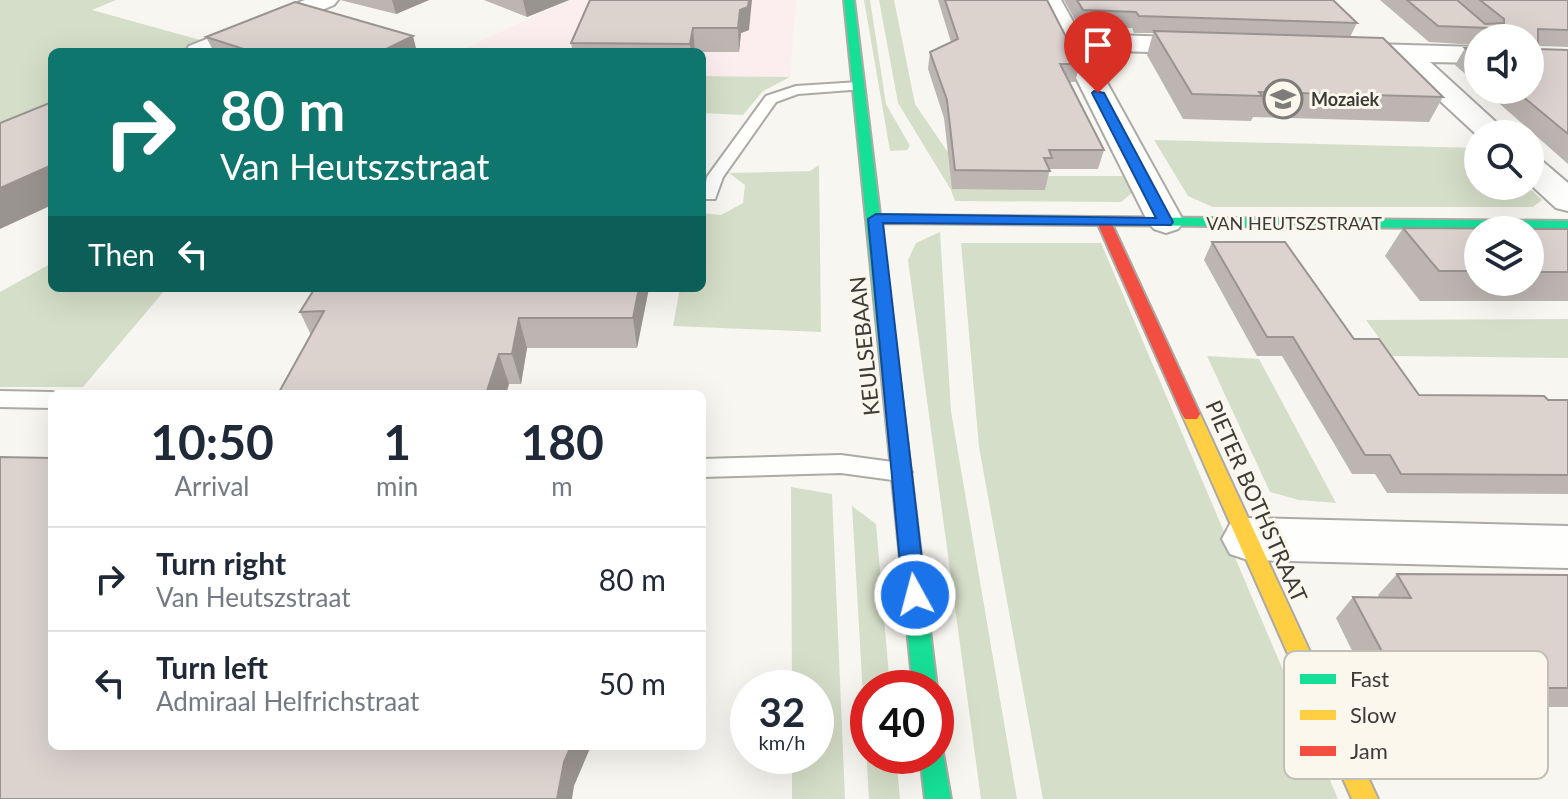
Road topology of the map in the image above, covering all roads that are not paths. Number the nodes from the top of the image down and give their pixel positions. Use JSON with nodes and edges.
{"nodes":[{"id":1,"x":326,"y":0,"type":"edge"},
{"id":2,"x":849,"y":0,"type":"edge"},
{"id":3,"x":1049,"y":0,"type":"edge"},
{"id":4,"x":1071,"y":42,"type":"junction"},
{"id":5,"x":1229,"y":47,"type":"edge"},
{"id":6,"x":208,"y":48,"type":"edge"},
{"id":7,"x":1309,"y":50,"type":"edge"},
{"id":8,"x":1404,"y":53,"type":"junction"},
{"id":9,"x":1464,"y":55,"type":"edge"},
{"id":10,"x":859,"y":86,"type":"junction"},
{"id":11,"x":1478,"y":120,"type":"edge"},
{"id":12,"x":1544,"y":180,"type":"edge"},
{"id":13,"x":709,"y":195,"type":"dead end"},
{"id":14,"x":1568,"y":201,"type":"edge"},
{"id":15,"x":876,"y":219,"type":"junction"},
{"id":16,"x":1104,"y":222,"type":"junction"},
{"id":17,"x":1166,"y":222,"type":"junction"},
{"id":18,"x":1568,"y":225,"type":"edge"},
{"id":19,"x":0,"y":399,"type":"edge"},
{"id":20,"x":48,"y":400,"type":"edge"},
{"id":21,"x":706,"y":468,"type":"edge"},
{"id":22,"x":900,"y":472,"type":"junction"},
{"id":23,"x":1248,"y":539,"type":"junction"},
{"id":24,"x":1568,"y":547,"type":"edge"},
{"id":25,"x":1298,"y":651,"type":"edge"},
{"id":26,"x":923,"y":670,"type":"edge"},
{"id":27,"x":935,"y":774,"type":"edge"},
{"id":28,"x":1356,"y":779,"type":"edge"},
{"id":29,"x":938,"y":799,"type":"edge"},
{"id":30,"x":1365,"y":799,"type":"edge"}],
"edges":[{"from":1,"to":6,"type":"street"},
{"from":2,"to":10,"type":"street","name":"KEULSEBAAN"},
{"from":3,"to":4,"type":"street"},
{"from":4,"to":5,"type":"street"},
{"from":4,"to":17,"type":"street"},
{"from":7,"to":8,"type":"street"},
{"from":8,"to":9,"type":"street"},
{"from":8,"to":11,"type":"street"},
{"from":10,"to":13,"type":"lane"},
{"from":10,"to":15,"type":"street","name":"KEULSEBAAN"},
{"from":12,"to":14,"type":"street"},
{"from":15,"to":16,"type":"street","name":"VAN HEUTSZSTRAAT"},
{"from":15,"to":22,"type":"street","name":"KEULSEBAAN"},
{"from":16,"to":17,"type":"street","name":"VAN HEUTSZSTRAAT"},
{"from":16,"to":23,"type":"street","name":"PIETER BOTHSTRAAT"},
{"from":17,"to":18,"type":"street","name":"VAN HEUTSZSTRAAT"},
{"from":19,"to":20,"type":"lane"},
{"from":21,"to":22,"type":"lane"},
{"from":22,"to":26,"type":"street","name":"KEULSEBAAN"},
{"from":23,"to":24,"type":"street"},
{"from":23,"to":25,"type":"street","name":"PIETER BOTHSTRAAT"},
{"from":27,"to":29,"type":"street"},
{"from":28,"to":30,"type":"street","name":"PIETER BOTHSTRAAT"}]}
